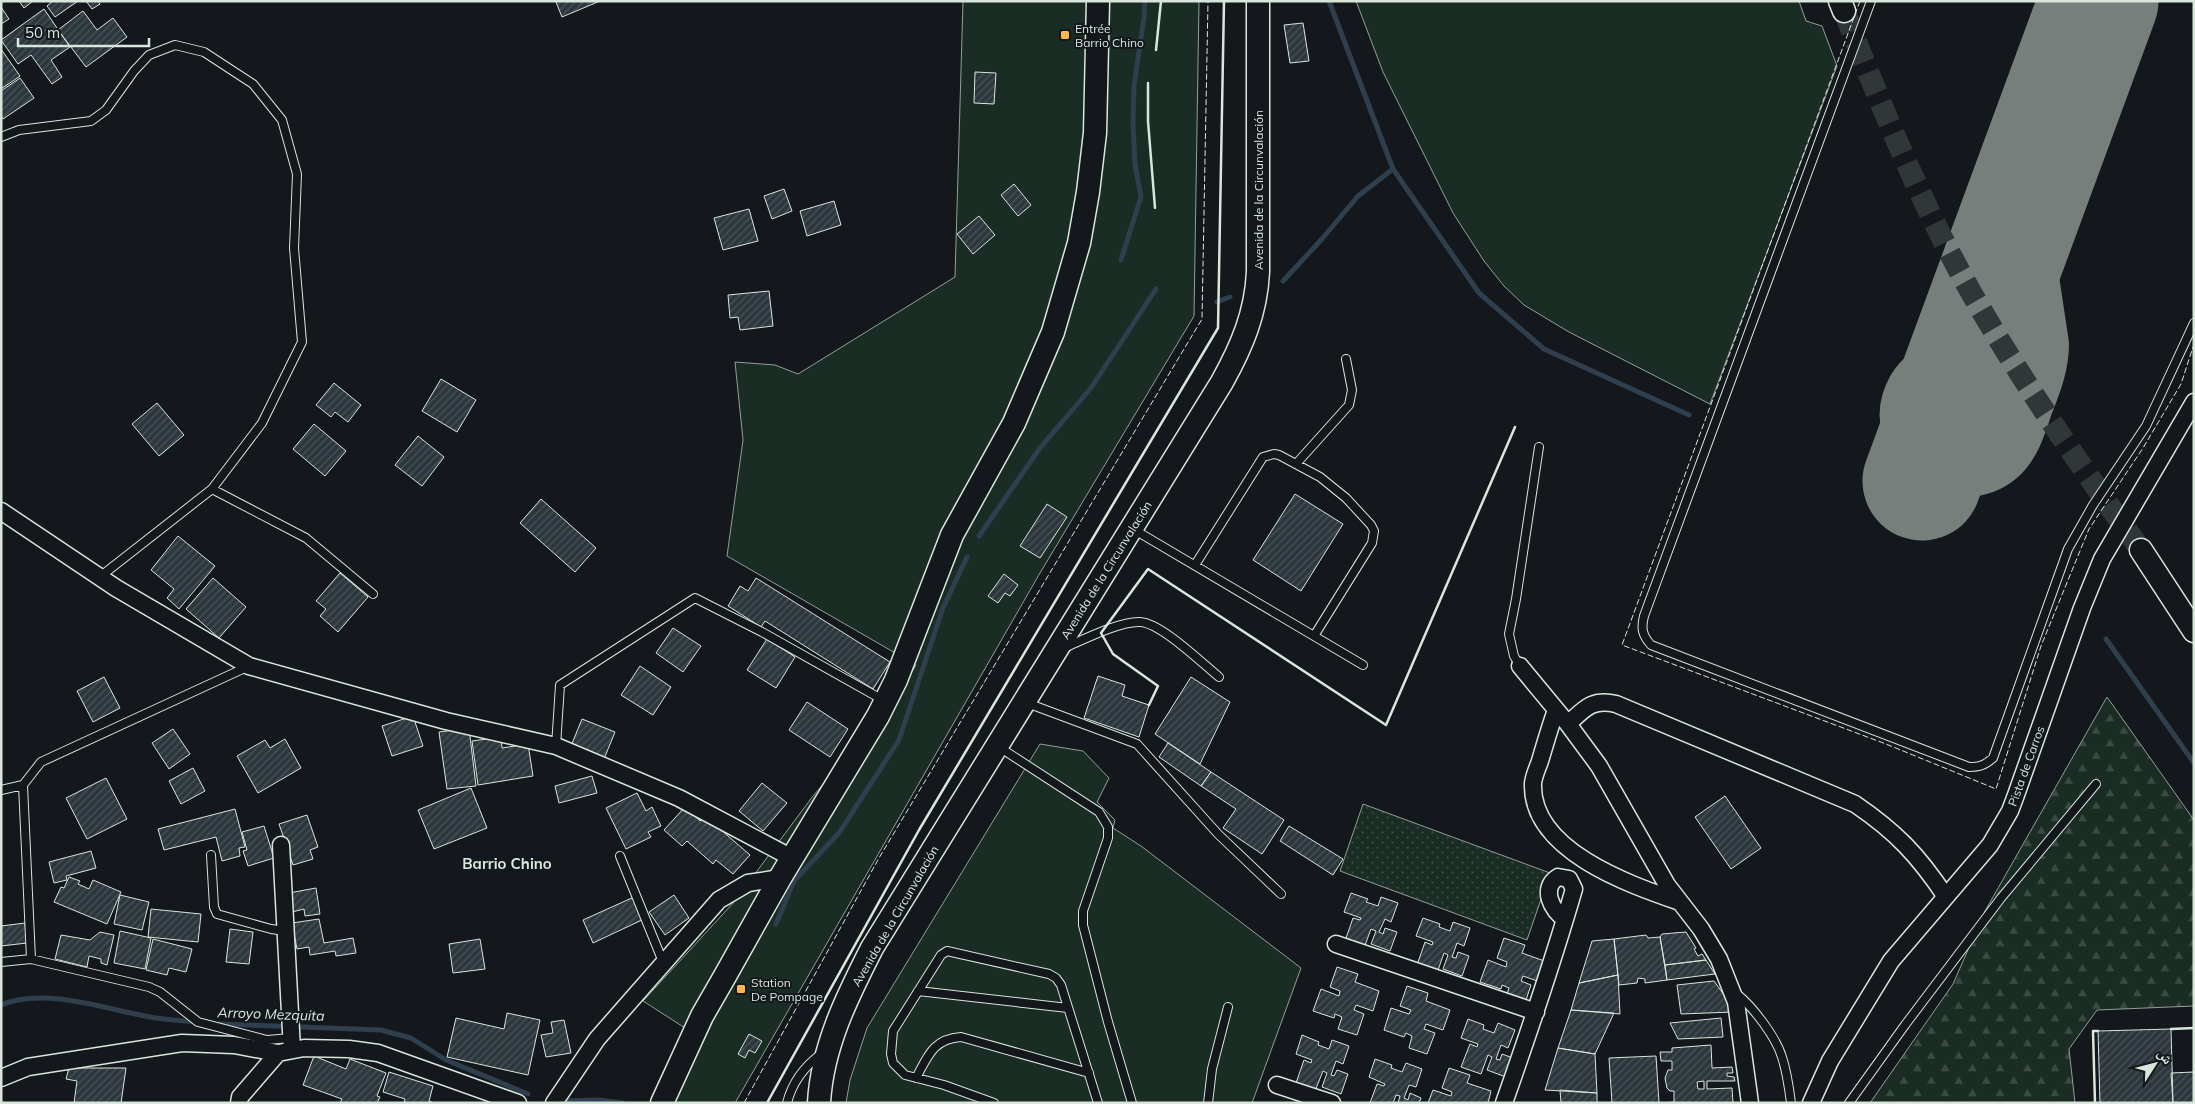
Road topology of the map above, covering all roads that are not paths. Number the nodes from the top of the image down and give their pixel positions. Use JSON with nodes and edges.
{"nodes":[{"id":1,"x":1098,"y":1,"type":"edge"},
{"id":2,"x":1258,"y":1,"type":"edge"},
{"id":3,"x":1871,"y":1,"type":"edge"},
{"id":4,"x":1,"y":136,"type":"edge"},
{"id":5,"x":2194,"y":323,"type":"edge"},
{"id":6,"x":1346,"y":359,"type":"dead end"},
{"id":7,"x":2194,"y":402,"type":"edge"},
{"id":8,"x":1539,"y":447,"type":"dead end"},
{"id":9,"x":1296,"y":464,"type":"junction"},
{"id":10,"x":212,"y":489,"type":"junction"},
{"id":11,"x":1,"y":511,"type":"edge"},
{"id":12,"x":1132,"y":528,"type":"junction"},
{"id":13,"x":2141,"y":550,"type":"tunnel mouth"},
{"id":14,"x":1195,"y":565,"type":"junction"},
{"id":15,"x":101,"y":576,"type":"junction"},
{"id":16,"x":373,"y":594,"type":"dead end"},
{"id":17,"x":2194,"y":631,"type":"edge"},
{"id":18,"x":1314,"y":636,"type":"junction"},
{"id":19,"x":1056,"y":651,"type":"junction"},
{"id":20,"x":1363,"y":665,"type":"dead end"},
{"id":21,"x":249,"y":666,"type":"junction"},
{"id":22,"x":1520,"y":666,"type":"joint"},
{"id":23,"x":1219,"y":677,"type":"dead end"},
{"id":24,"x":886,"y":701,"type":"junction"},
{"id":25,"x":1025,"y":702,"type":"junction"},
{"id":26,"x":1556,"y":710,"type":"junction"},
{"id":27,"x":1568,"y":724,"type":"junction"},
{"id":28,"x":556,"y":746,"type":"junction"},
{"id":29,"x":997,"y":746,"type":"junction"},
{"id":30,"x":2096,"y":784,"type":"dead end"},
{"id":31,"x":23,"y":785,"type":"junction"},
{"id":32,"x":1,"y":790,"type":"edge"},
{"id":33,"x":281,"y":845,"type":"dead end"},
{"id":34,"x":211,"y":855,"type":"dead end"},
{"id":35,"x":620,"y":856,"type":"dead end"},
{"id":36,"x":792,"y":858,"type":"junction"},
{"id":37,"x":780,"y":878,"type":"junction"},
{"id":38,"x":1281,"y":894,"type":"dead end"},
{"id":39,"x":1946,"y":897,"type":"junction"},
{"id":40,"x":1680,"y":902,"type":"junction"},
{"id":41,"x":1565,"y":920,"type":"dead end"},
{"id":42,"x":286,"y":931,"type":"junction"},
{"id":43,"x":1336,"y":944,"type":"dead end"},
{"id":44,"x":31,"y":960,"type":"junction"},
{"id":45,"x":1,"y":962,"type":"edge"},
{"id":46,"x":663,"y":962,"type":"junction"},
{"id":47,"x":1732,"y":990,"type":"junction"},
{"id":48,"x":918,"y":991,"type":"junction"},
{"id":49,"x":1228,"y":1007,"type":"dead end"},
{"id":50,"x":1068,"y":1008,"type":"junction"},
{"id":51,"x":1536,"y":1012,"type":"junction"},
{"id":52,"x":287,"y":1047,"type":"junction"},
{"id":53,"x":828,"y":1049,"type":"junction"},
{"id":54,"x":1089,"y":1073,"type":"junction"},
{"id":55,"x":1,"y":1078,"type":"edge"},
{"id":56,"x":916,"y":1078,"type":"junction"},
{"id":57,"x":1277,"y":1085,"type":"dead end"},
{"id":58,"x":239,"y":1103,"type":"edge"},
{"id":59,"x":518,"y":1103,"type":"edge"},
{"id":60,"x":554,"y":1103,"type":"edge"},
{"id":61,"x":662,"y":1103,"type":"edge"},
{"id":62,"x":787,"y":1103,"type":"edge"},
{"id":63,"x":820,"y":1103,"type":"edge"},
{"id":64,"x":994,"y":1103,"type":"edge"},
{"id":65,"x":1098,"y":1103,"type":"edge"},
{"id":66,"x":1132,"y":1103,"type":"edge"},
{"id":67,"x":1208,"y":1103,"type":"edge"},
{"id":68,"x":1332,"y":1103,"type":"edge"},
{"id":69,"x":1504,"y":1103,"type":"edge"},
{"id":70,"x":1750,"y":1103,"type":"edge"},
{"id":71,"x":1791,"y":1103,"type":"edge"},
{"id":72,"x":1811,"y":1103,"type":"edge"},
{"id":73,"x":1849,"y":1103,"type":"edge"}],
"edges":[{"from":1,"to":24,"type":"main road"},
{"from":2,"to":12,"type":"main road","name":"Avenida de la Circunvalación"},
{"from":3,"to":5,"type":"lane"},
{"from":4,"to":10,"type":"lane"},
{"from":6,"to":9,"type":"lane"},
{"from":7,"to":39,"type":"street","name":"Pista de Carros"},
{"from":8,"to":22,"type":"lane"},
{"from":9,"to":14,"type":"lane"},
{"from":9,"to":18,"type":"lane"},
{"from":10,"to":15,"type":"lane"},
{"from":10,"to":16,"type":"lane"},
{"from":11,"to":15,"type":"street"},
{"from":12,"to":14,"type":"lane"},
{"from":12,"to":19,"type":"main road","name":"Avenida de la Circunvalación"},
{"from":13,"to":17,"type":"main road"},
{"from":14,"to":18,"type":"lane"},
{"from":15,"to":21,"type":"street"},
{"from":18,"to":20,"type":"lane"},
{"from":19,"to":23,"type":"lane"},
{"from":19,"to":25,"type":"main road","name":"Avenida de la Circunvalación"},
{"from":21,"to":28,"type":"street"},
{"from":21,"to":31,"type":"lane"},
{"from":22,"to":26,"type":"street"},
{"from":24,"to":28,"type":"lane"},
{"from":24,"to":36,"type":"main road"},
{"from":25,"to":29,"type":"main road","name":"Avenida de la Circunvalación"},
{"from":25,"to":38,"type":"lane"},
{"from":26,"to":27,"type":"street"},
{"from":26,"to":40,"type":"street"},
{"from":27,"to":39,"type":"street"},
{"from":27,"to":40,"type":"street"},
{"from":28,"to":36,"type":"street"},
{"from":29,"to":53,"type":"main road","name":"Avenida de la Circunvalación"},
{"from":29,"to":66,"type":"lane"},
{"from":30,"to":73,"type":"lane"},
{"from":31,"to":32,"type":"lane"},
{"from":31,"to":44,"type":"lane"},
{"from":33,"to":42,"type":"street"},
{"from":34,"to":42,"type":"lane"},
{"from":35,"to":46,"type":"lane"},
{"from":36,"to":37,"type":"main road"},
{"from":37,"to":46,"type":"street"},
{"from":37,"to":61,"type":"main road"},
{"from":39,"to":72,"type":"street","name":"Pista de Carros"},
{"from":40,"to":47,"type":"street"},
{"from":41,"to":51,"type":"street"},
{"from":42,"to":52,"type":"street"},
{"from":43,"to":51,"type":"street"},
{"from":44,"to":45,"type":"lane"},
{"from":44,"to":52,"type":"lane"},
{"from":46,"to":60,"type":"street"},
{"from":47,"to":70,"type":"street"},
{"from":47,"to":71,"type":"lane"},
{"from":48,"to":50,"type":"lane"},
{"from":48,"to":50,"type":"lane"},
{"from":48,"to":56,"type":"lane"},
{"from":49,"to":67,"type":"lane"},
{"from":50,"to":54,"type":"lane"},
{"from":51,"to":69,"type":"street"},
{"from":52,"to":55,"type":"street"},
{"from":52,"to":58,"type":"street"},
{"from":52,"to":59,"type":"street"},
{"from":53,"to":62,"type":"lane"},
{"from":53,"to":63,"type":"main road","name":"Avenida de la Circunvalación"},
{"from":54,"to":56,"type":"lane"},
{"from":54,"to":65,"type":"lane"},
{"from":56,"to":64,"type":"lane"},
{"from":57,"to":68,"type":"street"}]}
